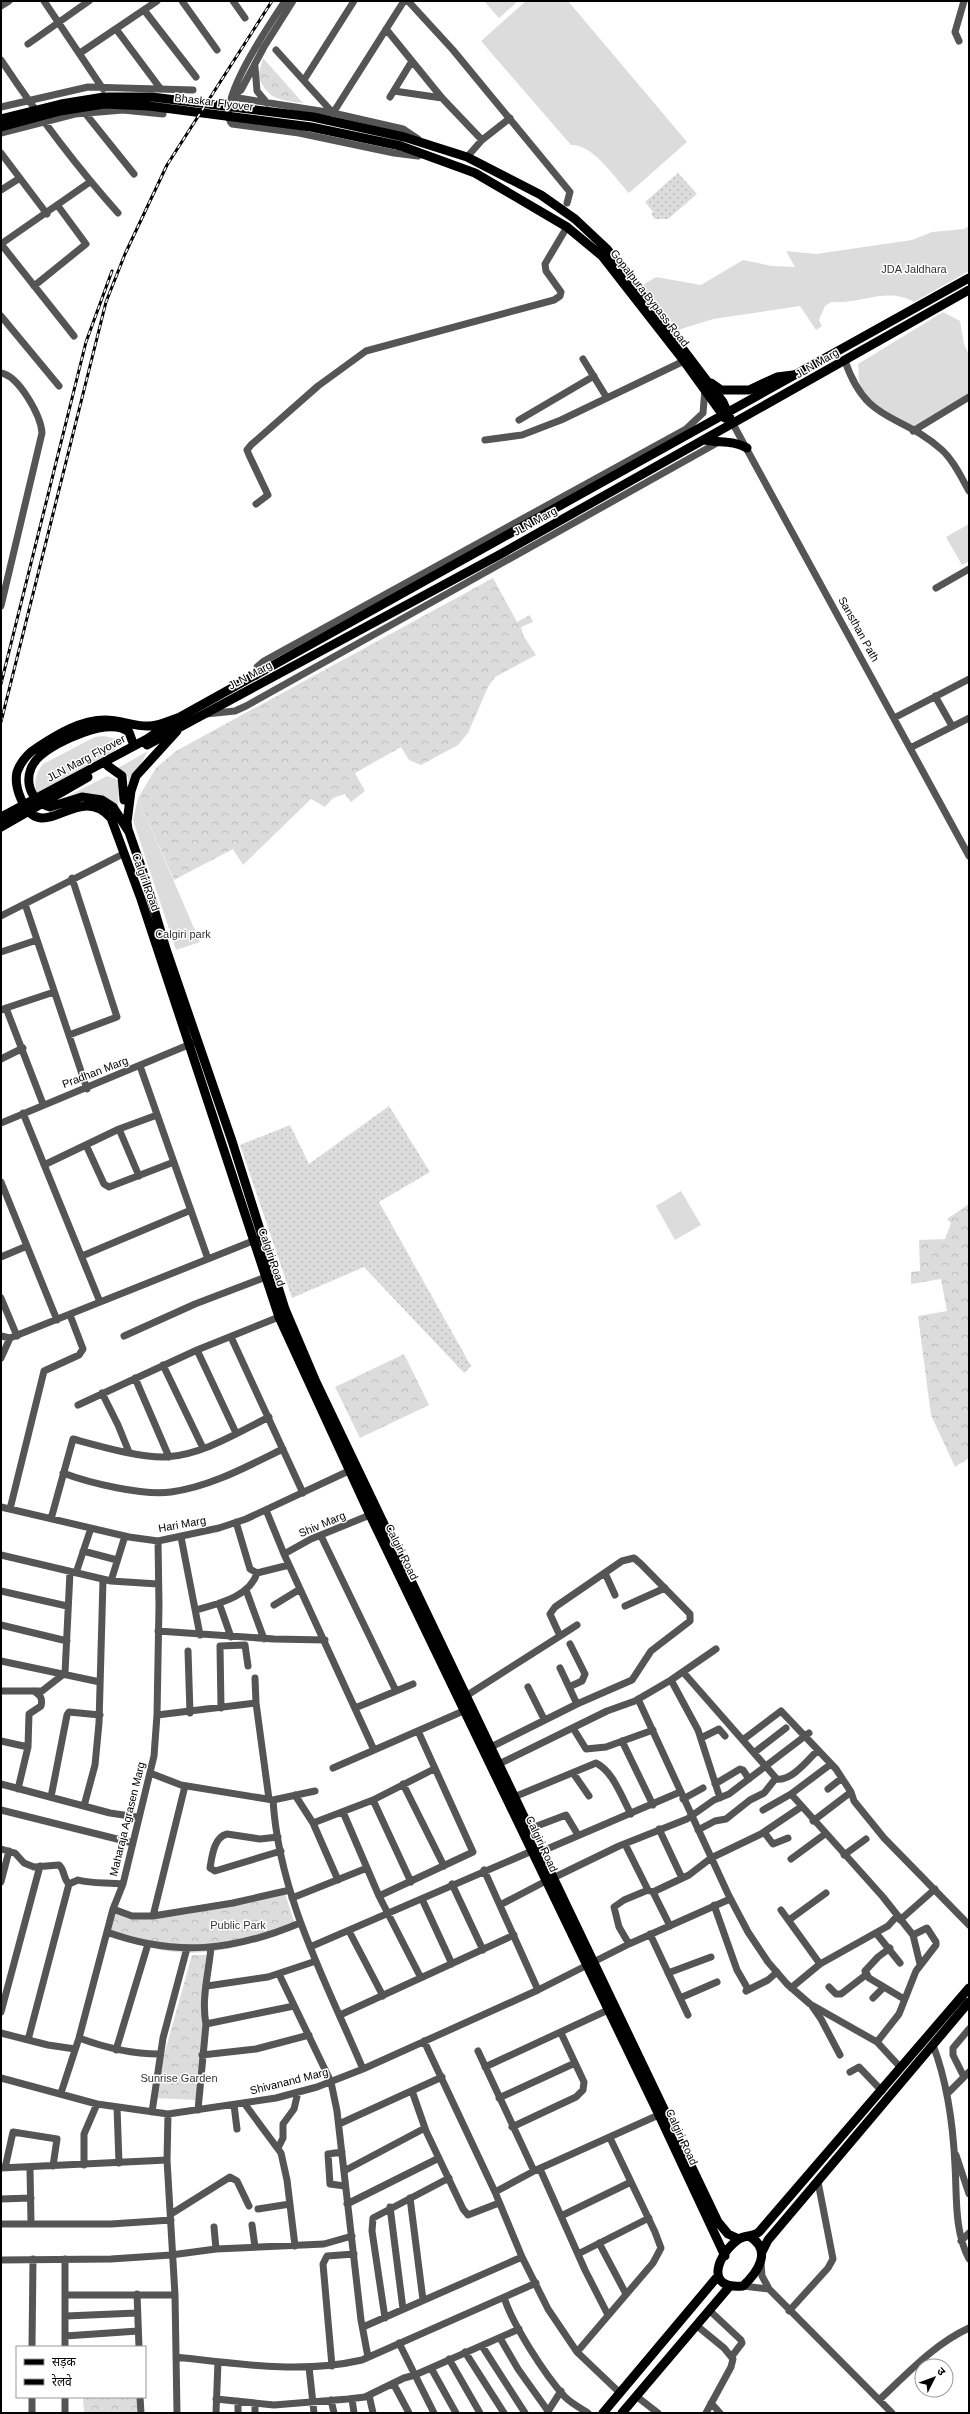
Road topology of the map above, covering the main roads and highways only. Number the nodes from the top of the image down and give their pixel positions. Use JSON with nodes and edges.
{"nodes":[{"id":1,"x":1,"y":119,"type":"edge"},
{"id":2,"x":1,"y":127,"type":"edge"},
{"id":3,"x":422,"y":142,"type":"joint"},
{"id":4,"x":423,"y":153,"type":"joint"},
{"id":5,"x":604,"y":252,"type":"junction"},
{"id":6,"x":966,"y":280,"type":"edge"},
{"id":7,"x":969,"y":290,"type":"edge"},
{"id":8,"x":798,"y":374,"type":"junction"},
{"id":9,"x":705,"y":378,"type":"junction"},
{"id":10,"x":725,"y":414,"type":"junction"},
{"id":11,"x":731,"y":425,"type":"junction"},
{"id":12,"x":705,"y":440,"type":"junction"},
{"id":13,"x":746,"y":448,"type":"road end"},
{"id":14,"x":605,"y":474,"type":"road end"},
{"id":15,"x":583,"y":492,"type":"junction"},
{"id":16,"x":180,"y":717,"type":"junction"},
{"id":17,"x":180,"y":727,"type":"junction"},
{"id":18,"x":134,"y":746,"type":"junction"},
{"id":19,"x":108,"y":766,"type":"junction"},
{"id":20,"x":98,"y":768,"type":"junction"},
{"id":21,"x":1,"y":818,"type":"edge"},
{"id":22,"x":120,"y":818,"type":"junction"},
{"id":23,"x":1,"y":827,"type":"edge"},
{"id":24,"x":115,"y":830,"type":"junction"},
{"id":25,"x":129,"y":832,"type":"junction"},
{"id":26,"x":183,"y":1001,"type":"junction"},
{"id":27,"x":174,"y":1004,"type":"junction"},
{"id":28,"x":353,"y":1469,"type":"junction"},
{"id":29,"x":468,"y":1708,"type":"junction"},
{"id":30,"x":536,"y":1851,"type":"junction"},
{"id":31,"x":590,"y":1964,"type":"junction"},
{"id":32,"x":969,"y":1988,"type":"edge"},
{"id":33,"x":969,"y":2002,"type":"edge"},
{"id":34,"x":662,"y":2113,"type":"junction"},
{"id":35,"x":750,"y":2236,"type":"junction"},
{"id":36,"x":738,"y":2239,"type":"junction"},
{"id":37,"x":762,"y":2252,"type":"junction"},
{"id":38,"x":725,"y":2256,"type":"junction"},
{"id":39,"x":718,"y":2276,"type":"junction"},
{"id":40,"x":729,"y":2287,"type":"junction"},
{"id":41,"x":604,"y":2413,"type":"edge"},
{"id":42,"x":622,"y":2413,"type":"edge"}],
"edges":[{"from":1,"to":3,"type":"main road","name":"Bhaskar Flyover"},
{"from":2,"to":4,"type":"main road","name":"Bhaskar Flyover"},
{"from":3,"to":5,"type":"main road","name":"Gopalpura Bypass Road"},
{"from":4,"to":5,"type":"main road","name":"Gopalpura Bypass Road"},
{"from":5,"to":9,"type":"main road","name":"Gopalpura Bypass Road"},
{"from":5,"to":10,"type":"main road","name":"Gopalpura Bypass Road"},
{"from":6,"to":8,"type":"main road","name":"JLN Marg"},
{"from":7,"to":11,"type":"main road","name":"JLN Marg"},
{"from":8,"to":9,"type":"main road"},
{"from":8,"to":10,"type":"main road","name":"JLN Marg"},
{"from":9,"to":10,"type":"main road","name":"Gopalpura Bypass Road"},
{"from":10,"to":11,"type":"main road"},
{"from":10,"to":15,"type":"main road","name":"JLN Marg"},
{"from":11,"to":12,"type":"main road","name":"JLN Marg"},
{"from":12,"to":13,"type":"main road"},
{"from":12,"to":17,"type":"main road","name":"JLN Marg"},
{"from":14,"to":15,"type":"main road"},
{"from":15,"to":16,"type":"main road","name":"JLN Marg"},
{"from":16,"to":18,"type":"main road","name":"JLN Marg Flyover"},
{"from":16,"to":24,"type":"main road","name":"Calgiri Road"},
{"from":17,"to":19,"type":"main road","name":"JLN Marg"},
{"from":17,"to":25,"type":"main road"},
{"from":18,"to":20,"type":"main road","name":"JLN Marg Flyover"},
{"from":18,"to":22,"type":"main road"},
{"from":19,"to":20,"type":"main road","name":"JLN Marg Flyover"},
{"from":19,"to":22,"type":"main road"},
{"from":20,"to":21,"type":"main road","name":"JLN Marg Flyover"},
{"from":20,"to":23,"type":"main road","name":"JLN Marg Flyover"},
{"from":22,"to":24,"type":"main road"},
{"from":22,"to":25,"type":"main road"},
{"from":24,"to":27,"type":"main road","name":"Calgiri Road"},
{"from":25,"to":26,"type":"main road","name":"Calgiri Road"},
{"from":26,"to":27,"type":"main road"},
{"from":26,"to":28,"type":"main road","name":"Calgiri Road"},
{"from":27,"to":28,"type":"main road","name":"Calgiri Road"},
{"from":28,"to":29,"type":"main road","name":"Calgiri Road"},
{"from":28,"to":29,"type":"main road","name":"Calgiri Road"},
{"from":29,"to":30,"type":"main road","name":"Calgiri Road"},
{"from":29,"to":30,"type":"main road","name":"Calgiri Road"},
{"from":30,"to":31,"type":"main road","name":"Calgiri Road"},
{"from":31,"to":34,"type":"main road","name":"Calgiri Road"},
{"from":31,"to":34,"type":"main road","name":"Calgiri Road"},
{"from":32,"to":35,"type":"main road"},
{"from":33,"to":37,"type":"main road"},
{"from":34,"to":36,"type":"main road","name":"Calgiri Road"},
{"from":34,"to":38,"type":"main road","name":"Calgiri Road"},
{"from":35,"to":36,"type":"main road"},
{"from":35,"to":37,"type":"main road"},
{"from":36,"to":38,"type":"main road"},
{"from":37,"to":40,"type":"main road"},
{"from":38,"to":39,"type":"main road"},
{"from":39,"to":40,"type":"main road"},
{"from":39,"to":41,"type":"main road"},
{"from":40,"to":42,"type":"main road"}]}
